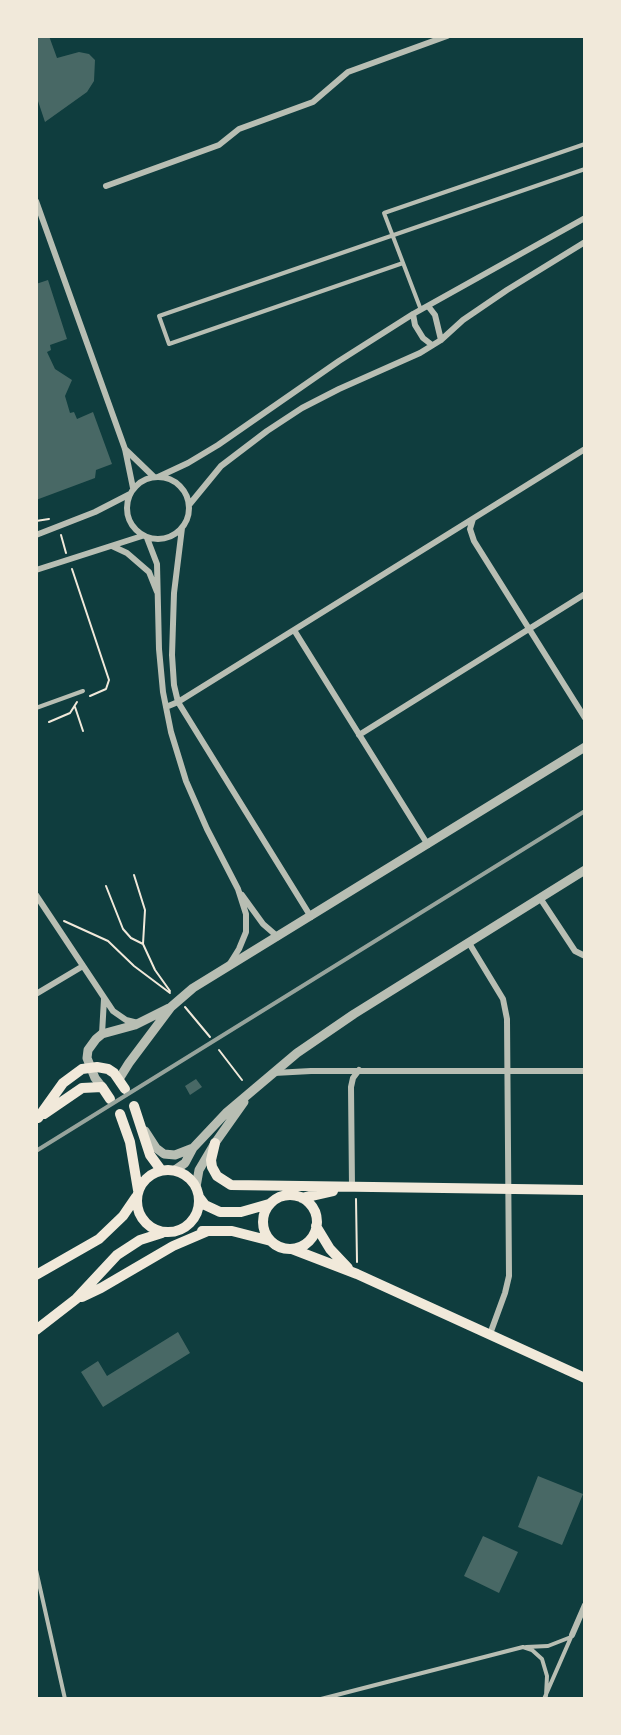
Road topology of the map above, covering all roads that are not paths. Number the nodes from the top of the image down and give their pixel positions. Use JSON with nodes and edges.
{"nodes":[{"id":1,"x":447,"y":36,"type":"edge"},
{"id":2,"x":585,"y":144,"type":"edge"},
{"id":3,"x":585,"y":169,"type":"edge"},
{"id":4,"x":106,"y":186,"type":"dead end"},
{"id":5,"x":36,"y":201,"type":"edge"},
{"id":6,"x":585,"y":218,"type":"edge"},
{"id":7,"x":392,"y":236,"type":"junction"},
{"id":8,"x":585,"y":242,"type":"edge"},
{"id":9,"x":404,"y":263,"type":"junction"},
{"id":10,"x":428,"y":306,"type":"junction"},
{"id":11,"x":421,"y":310,"type":"junction"},
{"id":12,"x":413,"y":314,"type":"junction"},
{"id":13,"x":441,"y":340,"type":"junction"},
{"id":14,"x":432,"y":345,"type":"junction"},
{"id":15,"x":125,"y":449,"type":"junction"},
{"id":16,"x":584,"y":452,"type":"edge"},
{"id":17,"x":156,"y":477,"type":"junction"},
{"id":18,"x":131,"y":491,"type":"junction"},
{"id":19,"x":189,"y":505,"type":"junction"},
{"id":20,"x":473,"y":519,"type":"junction"},
{"id":21,"x":182,"y":528,"type":"junction"},
{"id":22,"x":36,"y":536,"type":"edge"},
{"id":23,"x":145,"y":537,"type":"junction"},
{"id":24,"x":111,"y":545,"type":"junction"},
{"id":25,"x":36,"y":570,"type":"edge"},
{"id":26,"x":585,"y":594,"type":"edge"},
{"id":27,"x":159,"y":597,"type":"junction"},
{"id":28,"x":528,"y":629,"type":"junction"},
{"id":29,"x":294,"y":630,"type":"junction"},
{"id":30,"x":83,"y":691,"type":"dead end"},
{"id":31,"x":178,"y":702,"type":"junction"},
{"id":32,"x":166,"y":707,"type":"junction"},
{"id":33,"x":36,"y":708,"type":"edge"},
{"id":34,"x":585,"y":718,"type":"edge"},
{"id":35,"x":359,"y":735,"type":"junction"},
{"id":36,"x":585,"y":747,"type":"edge"},
{"id":37,"x":428,"y":845,"type":"junction"},
{"id":38,"x":585,"y":870,"type":"edge"},
{"id":39,"x":238,"y":889,"type":"junction"},
{"id":40,"x":36,"y":895,"type":"edge"},
{"id":41,"x":540,"y":898,"type":"junction"},
{"id":42,"x":311,"y":917,"type":"junction"},
{"id":43,"x":279,"y":937,"type":"junction"},
{"id":44,"x":469,"y":943,"type":"junction"},
{"id":45,"x":585,"y":956,"type":"edge"},
{"id":46,"x":83,"y":966,"type":"junction"},
{"id":47,"x":227,"y":967,"type":"junction"},
{"id":48,"x":36,"y":994,"type":"edge"},
{"id":49,"x":104,"y":998,"type":"junction"},
{"id":50,"x":171,"y":1007,"type":"junction"},
{"id":51,"x":139,"y":1023,"type":"junction"},
{"id":52,"x":102,"y":1034,"type":"junction"},
{"id":53,"x":91,"y":1067,"type":"junction"},
{"id":54,"x":359,"y":1070,"type":"junction"},
{"id":55,"x":507,"y":1071,"type":"junction"},
{"id":56,"x":585,"y":1071,"type":"edge"},
{"id":57,"x":272,"y":1073,"type":"junction"},
{"id":58,"x":119,"y":1079,"type":"junction"},
{"id":59,"x":102,"y":1087,"type":"junction"},
{"id":60,"x":125,"y":1089,"type":"dead end"},
{"id":61,"x":253,"y":1090,"type":"junction"},
{"id":62,"x":110,"y":1099,"type":"dead end"},
{"id":63,"x":134,"y":1106,"type":"dead end"},
{"id":64,"x":120,"y":1114,"type":"dead end"},
{"id":65,"x":37,"y":1119,"type":"edge"},
{"id":66,"x":142,"y":1127,"type":"junction"},
{"id":67,"x":214,"y":1143,"type":"junction"},
{"id":68,"x":193,"y":1148,"type":"junction"},
{"id":69,"x":161,"y":1170,"type":"junction"},
{"id":70,"x":175,"y":1170,"type":"junction"},
{"id":71,"x":352,"y":1187,"type":"junction"},
{"id":72,"x":509,"y":1188,"type":"junction"},
{"id":73,"x":585,"y":1190,"type":"edge"},
{"id":74,"x":197,"y":1192,"type":"junction"},
{"id":75,"x":137,"y":1194,"type":"junction"},
{"id":76,"x":302,"y":1198,"type":"junction"},
{"id":77,"x":270,"y":1204,"type":"junction"},
{"id":78,"x":316,"y":1226,"type":"junction"},
{"id":79,"x":180,"y":1230,"type":"junction"},
{"id":80,"x":208,"y":1231,"type":"junction"},
{"id":81,"x":163,"y":1232,"type":"junction"},
{"id":82,"x":271,"y":1241,"type":"junction"},
{"id":83,"x":292,"y":1249,"type":"junction"},
{"id":84,"x":355,"y":1273,"type":"junction"},
{"id":85,"x":36,"y":1275,"type":"edge"},
{"id":86,"x":76,"y":1299,"type":"junction"},
{"id":87,"x":36,"y":1330,"type":"edge"},
{"id":88,"x":490,"y":1334,"type":"junction"},
{"id":89,"x":585,"y":1378,"type":"edge"},
{"id":90,"x":36,"y":1569,"type":"edge"},
{"id":91,"x":585,"y":1605,"type":"edge"},
{"id":92,"x":572,"y":1635,"type":"junction"},
{"id":93,"x":524,"y":1647,"type":"junction"},
{"id":94,"x":545,"y":1697,"type":"edge"},
{"id":95,"x":64,"y":1699,"type":"edge"},
{"id":96,"x":321,"y":1699,"type":"edge"}],
"edges":[{"from":1,"to":4,"type":"street"},
{"from":2,"to":7,"type":"lane"},
{"from":3,"to":7,"type":"lane"},
{"from":5,"to":15,"type":"street"},
{"from":6,"to":10,"type":"street"},
{"from":7,"to":9,"type":"lane"},
{"from":7,"to":9,"type":"lane"},
{"from":8,"to":13,"type":"street"},
{"from":9,"to":11,"type":"lane"},
{"from":10,"to":11,"type":"street"},
{"from":10,"to":13,"type":"street"},
{"from":11,"to":12,"type":"street"},
{"from":12,"to":14,"type":"street"},
{"from":12,"to":17,"type":"street"},
{"from":13,"to":14,"type":"street"},
{"from":14,"to":19,"type":"street"},
{"from":15,"to":17,"type":"street"},
{"from":15,"to":18,"type":"street"},
{"from":16,"to":20,"type":"street"},
{"from":17,"to":18,"type":"street"},
{"from":17,"to":19,"type":"street"},
{"from":18,"to":22,"type":"street"},
{"from":18,"to":23,"type":"street"},
{"from":19,"to":21,"type":"street"},
{"from":20,"to":28,"type":"street"},
{"from":20,"to":29,"type":"street"},
{"from":21,"to":23,"type":"street"},
{"from":21,"to":31,"type":"street"},
{"from":23,"to":24,"type":"street"},
{"from":23,"to":27,"type":"street"},
{"from":24,"to":25,"type":"street"},
{"from":24,"to":27,"type":"street"},
{"from":26,"to":28,"type":"street"},
{"from":27,"to":32,"type":"street"},
{"from":28,"to":34,"type":"street"},
{"from":28,"to":35,"type":"street"},
{"from":29,"to":31,"type":"street"},
{"from":29,"to":35,"type":"street"},
{"from":30,"to":33,"type":"lane"},
{"from":31,"to":32,"type":"street"},
{"from":31,"to":42,"type":"street"},
{"from":32,"to":39,"type":"street"},
{"from":35,"to":37,"type":"street"},
{"from":36,"to":37,"type":"street"},
{"from":37,"to":42,"type":"street"},
{"from":38,"to":41,"type":"street"},
{"from":39,"to":43,"type":"street"},
{"from":39,"to":47,"type":"street"},
{"from":40,"to":46,"type":"street"},
{"from":41,"to":44,"type":"street"},
{"from":41,"to":45,"type":"street"},
{"from":42,"to":43,"type":"street"},
{"from":43,"to":47,"type":"street"},
{"from":44,"to":55,"type":"street"},
{"from":44,"to":57,"type":"street"},
{"from":46,"to":48,"type":"street"},
{"from":46,"to":49,"type":"street"},
{"from":47,"to":50,"type":"street"},
{"from":49,"to":51,"type":"street"},
{"from":49,"to":52,"type":"street"},
{"from":50,"to":51,"type":"street"},
{"from":50,"to":58,"type":"street"},
{"from":51,"to":52,"type":"street"},
{"from":52,"to":53,"type":"street"},
{"from":53,"to":58,"type":"main road"},
{"from":53,"to":59,"type":"street"},
{"from":53,"to":65,"type":"main road"},
{"from":54,"to":55,"type":"street"},
{"from":54,"to":57,"type":"street"},
{"from":54,"to":71,"type":"street"},
{"from":55,"to":56,"type":"street"},
{"from":55,"to":72,"type":"street"},
{"from":57,"to":61,"type":"street"},
{"from":58,"to":60,"type":"main road"},
{"from":59,"to":62,"type":"main road"},
{"from":59,"to":65,"type":"main road"},
{"from":61,"to":67,"type":"street"},
{"from":61,"to":68,"type":"street"},
{"from":63,"to":66,"type":"main road"},
{"from":64,"to":75,"type":"main road"},
{"from":66,"to":68,"type":"street"},
{"from":66,"to":69,"type":"main road"},
{"from":67,"to":71,"type":"main road"},
{"from":67,"to":74,"type":"street"},
{"from":68,"to":70,"type":"street"},
{"from":69,"to":70,"type":"main road"},
{"from":69,"to":75,"type":"main road"},
{"from":70,"to":74,"type":"main road"},
{"from":71,"to":72,"type":"main road"},
{"from":71,"to":76,"type":"main road"},
{"from":72,"to":73,"type":"main road"},
{"from":72,"to":88,"type":"street"},
{"from":74,"to":77,"type":"main road"},
{"from":74,"to":79,"type":"main road"},
{"from":75,"to":81,"type":"main road"},
{"from":75,"to":85,"type":"main road"},
{"from":76,"to":77,"type":"main road"},
{"from":76,"to":78,"type":"main road"},
{"from":77,"to":82,"type":"main road"},
{"from":78,"to":83,"type":"main road"},
{"from":78,"to":84,"type":"main road"},
{"from":79,"to":80,"type":"main road"},
{"from":79,"to":81,"type":"main road"},
{"from":80,"to":82,"type":"main road"},
{"from":80,"to":86,"type":"main road"},
{"from":81,"to":86,"type":"main road"},
{"from":82,"to":83,"type":"main road"},
{"from":83,"to":84,"type":"main road"},
{"from":84,"to":88,"type":"main road"},
{"from":86,"to":87,"type":"main road"},
{"from":88,"to":89,"type":"main road"},
{"from":90,"to":95,"type":"lane"},
{"from":91,"to":92,"type":"street"},
{"from":92,"to":93,"type":"lane"},
{"from":92,"to":94,"type":"lane"},
{"from":93,"to":94,"type":"lane"},
{"from":93,"to":96,"type":"lane"}]}
